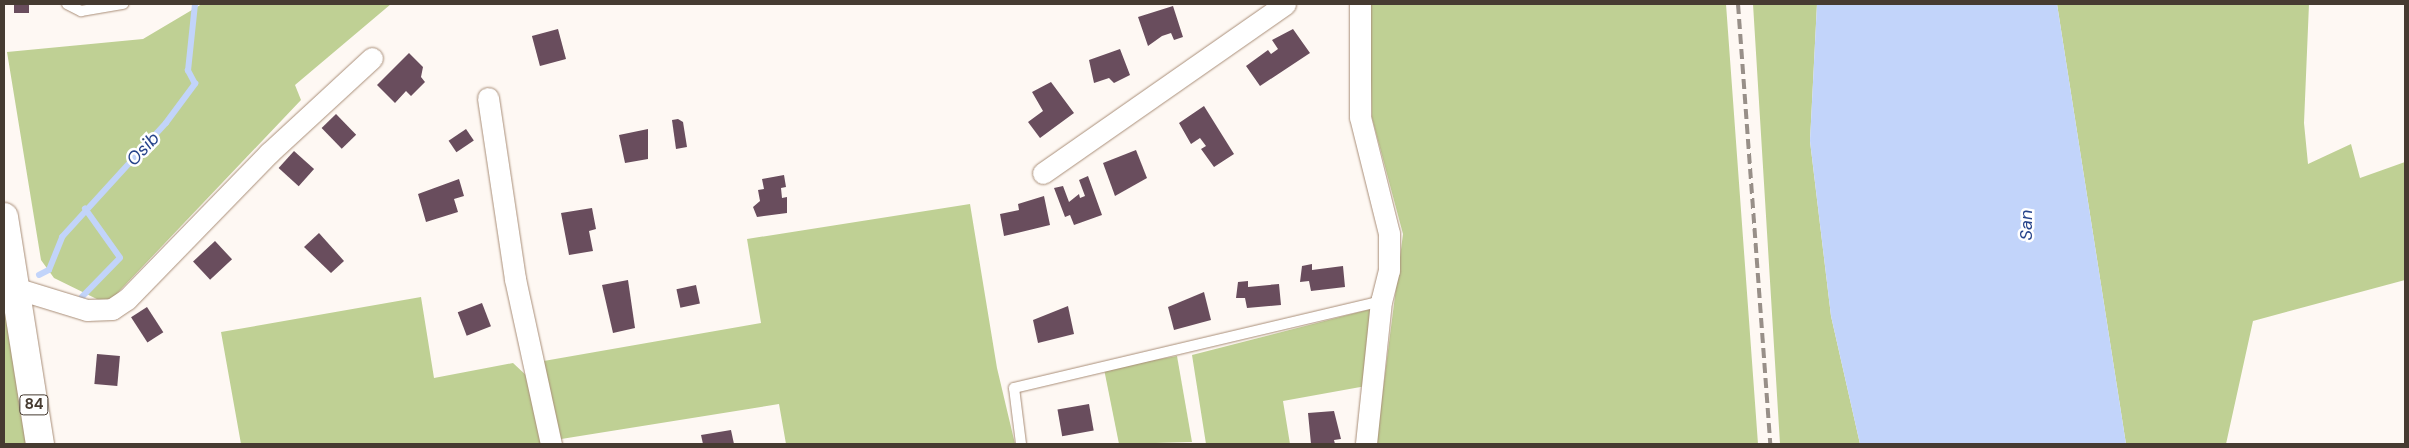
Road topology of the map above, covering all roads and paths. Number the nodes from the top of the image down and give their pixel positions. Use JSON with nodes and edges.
{"nodes":[{"id":1,"x":67,"y":4,"type":"edge"},
{"id":2,"x":123,"y":4,"type":"edge"},
{"id":3,"x":1285,"y":4,"type":"edge"},
{"id":4,"x":1360,"y":4,"type":"edge"},
{"id":5,"x":372,"y":58,"type":"dead end"},
{"id":6,"x":488,"y":98,"type":"dead end"},
{"id":7,"x":1043,"y":173,"type":"dead end"},
{"id":8,"x":4,"y":217,"type":"edge"},
{"id":9,"x":7,"y":254,"type":"edge"},
{"id":10,"x":15,"y":288,"type":"junction"},
{"id":11,"x":1381,"y":301,"type":"junction"},
{"id":12,"x":40,"y":444,"type":"edge"},
{"id":13,"x":550,"y":444,"type":"edge"},
{"id":14,"x":1021,"y":444,"type":"edge"},
{"id":15,"x":1366,"y":444,"type":"edge"}],
"edges":[{"from":1,"to":2,"type":"lane"},
{"from":3,"to":7,"type":"street"},
{"from":4,"to":11,"type":"street"},
{"from":5,"to":10,"type":"street"},
{"from":6,"to":13,"type":"street"},
{"from":8,"to":9,"type":"main road","number":"84"},
{"from":9,"to":10,"type":"main road","number":"84"},
{"from":10,"to":12,"type":"main road","number":"84"},
{"from":11,"to":14,"type":"lane"},
{"from":11,"to":15,"type":"street"}]}
